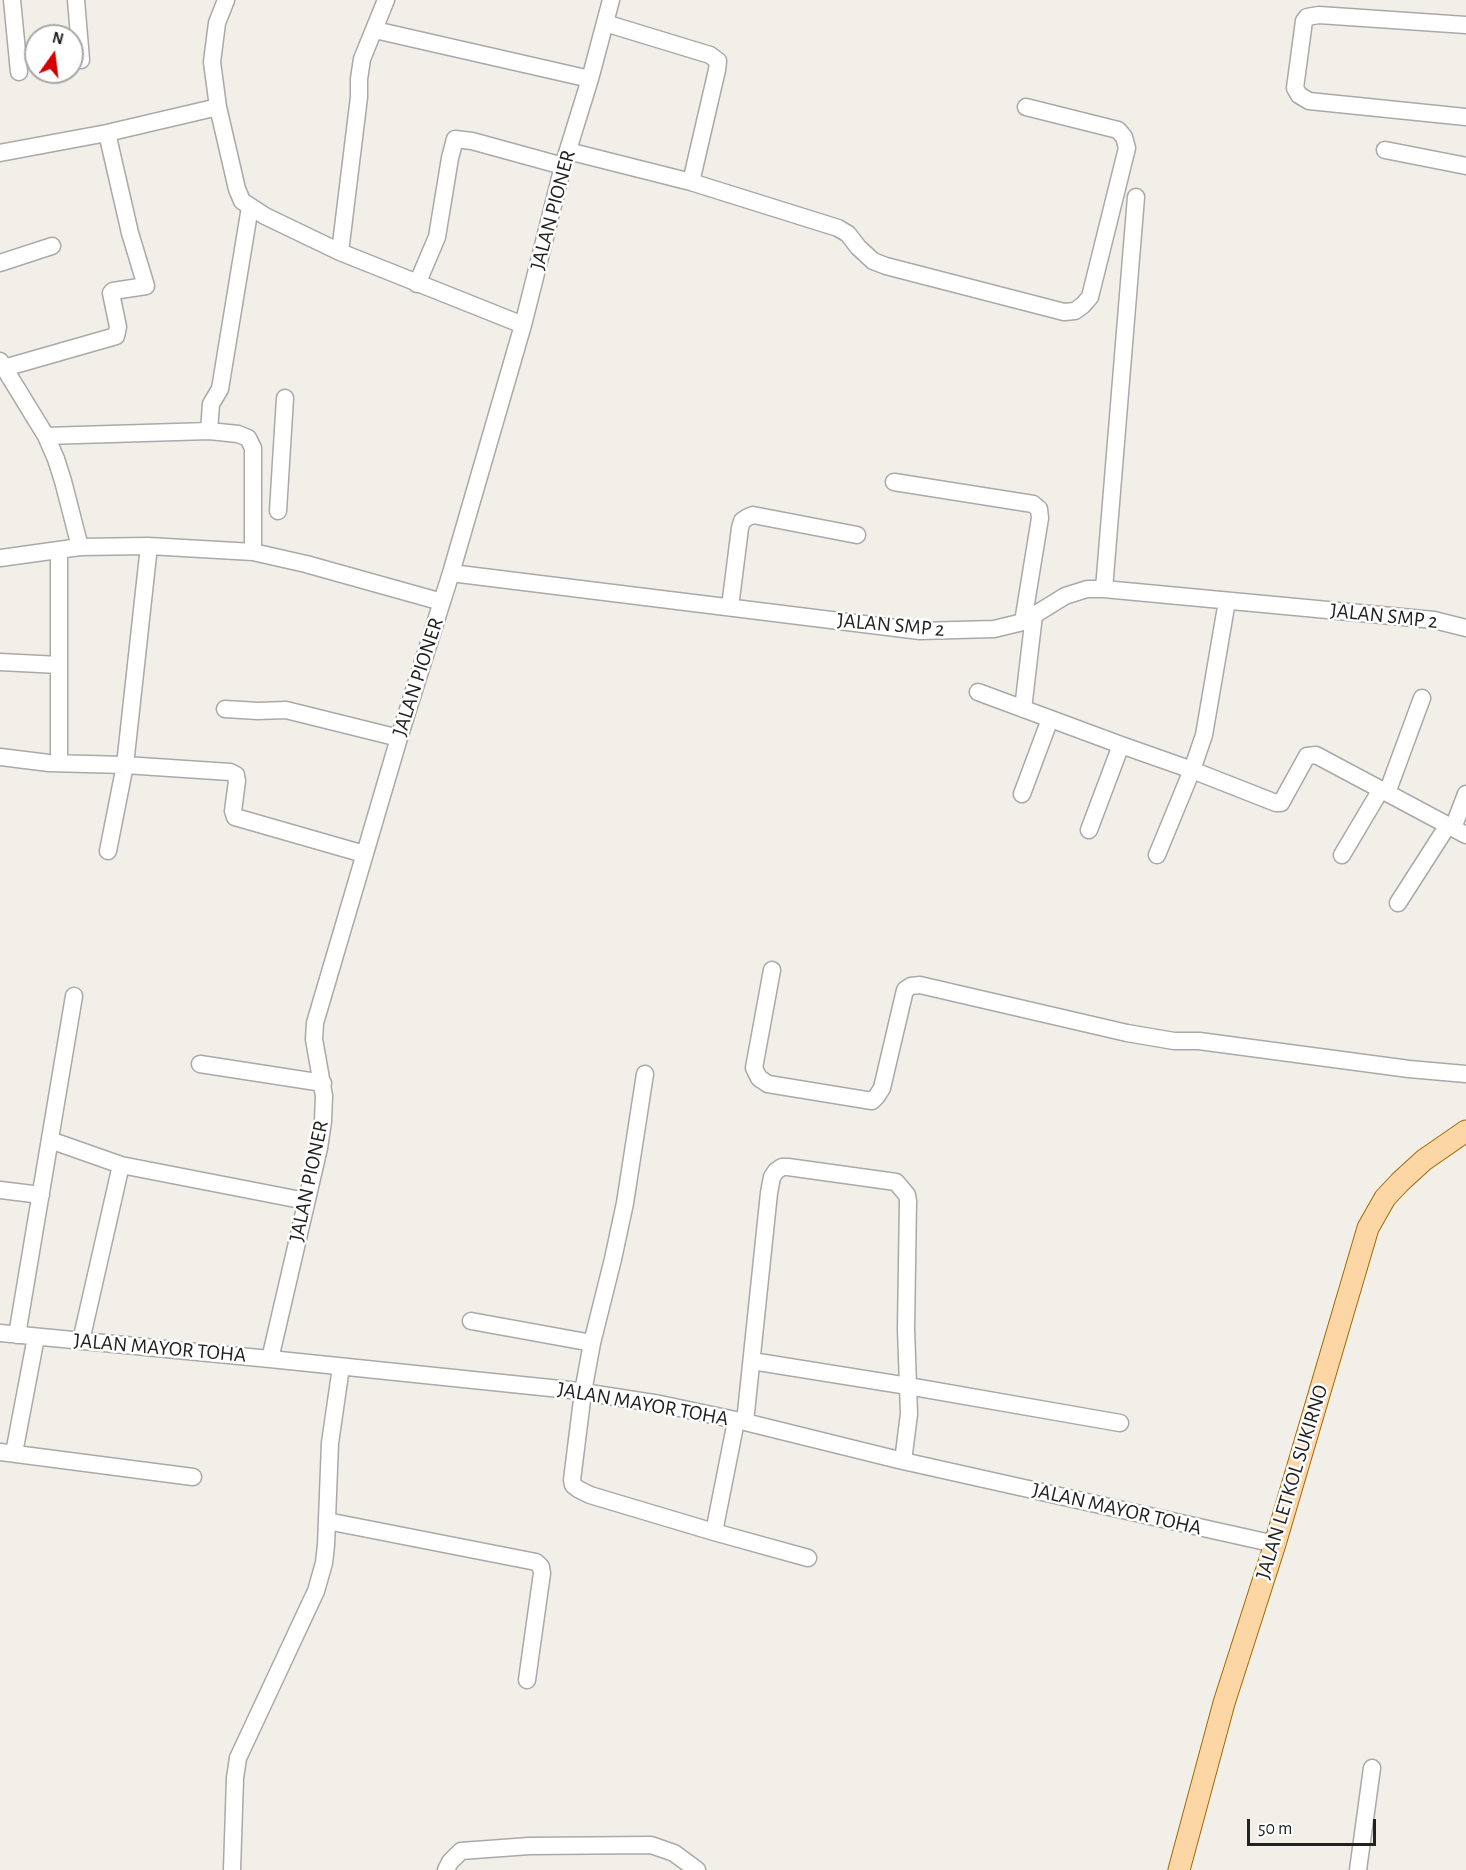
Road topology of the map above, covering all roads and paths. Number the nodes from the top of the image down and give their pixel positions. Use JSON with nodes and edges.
{"nodes":[{"id":1,"x":12,"y":0,"type":"edge"},
{"id":2,"x":76,"y":0,"type":"edge"},
{"id":3,"x":226,"y":0,"type":"edge"},
{"id":4,"x":386,"y":0,"type":"edge"},
{"id":5,"x":611,"y":0,"type":"edge"},
{"id":6,"x":605,"y":23,"type":"junction"},
{"id":7,"x":78,"y":24,"type":"edge"},
{"id":8,"x":1466,"y":25,"type":"edge"},
{"id":9,"x":375,"y":30,"type":"junction"},
{"id":10,"x":19,"y":72,"type":"dead end"},
{"id":11,"x":590,"y":79,"type":"junction"},
{"id":12,"x":218,"y":107,"type":"junction"},
{"id":13,"x":1026,"y":107,"type":"dead end"},
{"id":14,"x":1466,"y":117,"type":"edge"},
{"id":15,"x":107,"y":133,"type":"junction"},
{"id":16,"x":1384,"y":150,"type":"dead end"},
{"id":17,"x":0,"y":153,"type":"edge"},
{"id":18,"x":565,"y":158,"type":"junction"},
{"id":19,"x":1466,"y":166,"type":"edge"},
{"id":20,"x":692,"y":182,"type":"junction"},
{"id":21,"x":1136,"y":197,"type":"dead end"},
{"id":22,"x":250,"y":207,"type":"junction"},
{"id":23,"x":52,"y":246,"type":"dead end"},
{"id":24,"x":340,"y":252,"type":"junction"},
{"id":25,"x":0,"y":264,"type":"edge"},
{"id":26,"x":417,"y":284,"type":"junction"},
{"id":27,"x":523,"y":325,"type":"junction"},
{"id":28,"x":2,"y":364,"type":"edge"},
{"id":29,"x":285,"y":398,"type":"dead end"},
{"id":30,"x":209,"y":431,"type":"junction"},
{"id":31,"x":46,"y":436,"type":"junction"},
{"id":32,"x":253,"y":448,"type":"junction"},
{"id":33,"x":281,"y":448,"type":"junction"},
{"id":34,"x":894,"y":482,"type":"dead end"},
{"id":35,"x":278,"y":511,"type":"dead end"},
{"id":36,"x":857,"y":535,"type":"dead end"},
{"id":37,"x":149,"y":546,"type":"junction"},
{"id":38,"x":80,"y":547,"type":"junction"},
{"id":39,"x":59,"y":550,"type":"junction"},
{"id":40,"x":254,"y":552,"type":"junction"},
{"id":41,"x":0,"y":558,"type":"edge"},
{"id":42,"x":451,"y":573,"type":"junction"},
{"id":43,"x":1104,"y":589,"type":"junction"},
{"id":44,"x":1227,"y":601,"type":"junction"},
{"id":45,"x":442,"y":602,"type":"junction"},
{"id":46,"x":730,"y":608,"type":"junction"},
{"id":47,"x":1028,"y":619,"type":"junction"},
{"id":48,"x":1466,"y":628,"type":"edge"},
{"id":49,"x":0,"y":662,"type":"edge"},
{"id":50,"x":59,"y":665,"type":"junction"},
{"id":51,"x":978,"y":692,"type":"dead end"},
{"id":52,"x":1422,"y":698,"type":"dead end"},
{"id":53,"x":1023,"y":708,"type":"junction"},
{"id":54,"x":225,"y":709,"type":"dead end"},
{"id":55,"x":1050,"y":719,"type":"junction"},
{"id":56,"x":399,"y":738,"type":"junction"},
{"id":57,"x":1121,"y":745,"type":"junction"},
{"id":58,"x":0,"y":757,"type":"edge"},
{"id":59,"x":59,"y":763,"type":"junction"},
{"id":60,"x":125,"y":765,"type":"junction"},
{"id":61,"x":1192,"y":770,"type":"junction"},
{"id":62,"x":1383,"y":792,"type":"junction"},
{"id":63,"x":1022,"y":794,"type":"dead end"},
{"id":64,"x":1466,"y":794,"type":"edge"},
{"id":65,"x":1089,"y":830,"type":"dead end"},
{"id":66,"x":1456,"y":830,"type":"edge"},
{"id":67,"x":108,"y":851,"type":"dead end"},
{"id":68,"x":364,"y":854,"type":"junction"},
{"id":69,"x":1157,"y":855,"type":"dead end"},
{"id":70,"x":1342,"y":855,"type":"dead end"},
{"id":71,"x":1398,"y":903,"type":"dead end"},
{"id":72,"x":772,"y":970,"type":"dead end"},
{"id":73,"x":74,"y":996,"type":"dead end"},
{"id":74,"x":200,"y":1064,"type":"dead end"},
{"id":75,"x":645,"y":1074,"type":"dead end"},
{"id":76,"x":1466,"y":1074,"type":"edge"},
{"id":77,"x":323,"y":1083,"type":"junction"},
{"id":78,"x":1466,"y":1131,"type":"edge"},
{"id":79,"x":50,"y":1140,"type":"junction"},
{"id":80,"x":121,"y":1165,"type":"junction"},
{"id":81,"x":0,"y":1190,"type":"edge"},
{"id":82,"x":40,"y":1195,"type":"junction"},
{"id":83,"x":306,"y":1201,"type":"junction"},
{"id":84,"x":471,"y":1321,"type":"dead end"},
{"id":85,"x":8,"y":1334,"type":"edge"},
{"id":86,"x":36,"y":1337,"type":"junction"},
{"id":87,"x":81,"y":1341,"type":"junction"},
{"id":88,"x":592,"y":1343,"type":"junction"},
{"id":89,"x":270,"y":1359,"type":"junction"},
{"id":90,"x":752,"y":1361,"type":"junction"},
{"id":91,"x":341,"y":1367,"type":"junction"},
{"id":92,"x":908,"y":1386,"type":"junction"},
{"id":93,"x":583,"y":1392,"type":"junction"},
{"id":94,"x":740,"y":1422,"type":"junction"},
{"id":95,"x":1120,"y":1423,"type":"dead end"},
{"id":96,"x":7,"y":1452,"type":"edge"},
{"id":97,"x":903,"y":1461,"type":"junction"},
{"id":98,"x":193,"y":1477,"type":"dead end"},
{"id":99,"x":327,"y":1521,"type":"junction"},
{"id":100,"x":714,"y":1532,"type":"junction"},
{"id":101,"x":1275,"y":1544,"type":"junction"},
{"id":102,"x":808,"y":1558,"type":"dead end"},
{"id":103,"x":527,"y":1680,"type":"dead end"},
{"id":104,"x":1372,"y":1768,"type":"dead end"},
{"id":105,"x":232,"y":1870,"type":"edge"},
{"id":106,"x":446,"y":1870,"type":"edge"},
{"id":107,"x":697,"y":1870,"type":"edge"},
{"id":108,"x":1179,"y":1870,"type":"edge"},
{"id":109,"x":1358,"y":1870,"type":"edge"}],
"edges":[{"from":1,"to":10,"type":"street"},
{"from":2,"to":7,"type":"street"},
{"from":3,"to":12,"type":"street"},
{"from":4,"to":9,"type":"street"},
{"from":5,"to":6,"type":"street","name":"JALAN PIONER"},
{"from":6,"to":11,"type":"street","name":"JALAN PIONER"},
{"from":6,"to":20,"type":"street"},
{"from":8,"to":14,"type":"street"},
{"from":9,"to":11,"type":"street"},
{"from":9,"to":24,"type":"street"},
{"from":11,"to":18,"type":"street","name":"JALAN PIONER"},
{"from":12,"to":15,"type":"street"},
{"from":12,"to":22,"type":"street"},
{"from":13,"to":20,"type":"street"},
{"from":15,"to":17,"type":"street"},
{"from":15,"to":28,"type":"street"},
{"from":16,"to":19,"type":"street"},
{"from":18,"to":20,"type":"street"},
{"from":18,"to":26,"type":"street"},
{"from":18,"to":27,"type":"street","name":"JALAN PIONER"},
{"from":21,"to":43,"type":"street"},
{"from":22,"to":24,"type":"street"},
{"from":22,"to":30,"type":"street"},
{"from":23,"to":25,"type":"street"},
{"from":24,"to":26,"type":"street"},
{"from":26,"to":27,"type":"street"},
{"from":27,"to":42,"type":"street","name":"JALAN PIONER"},
{"from":28,"to":31,"type":"street"},
{"from":29,"to":33,"type":"street"},
{"from":30,"to":31,"type":"street"},
{"from":30,"to":32,"type":"street"},
{"from":31,"to":38,"type":"street"},
{"from":32,"to":33,"type":"street"},
{"from":32,"to":40,"type":"street"},
{"from":33,"to":35,"type":"street"},
{"from":34,"to":47,"type":"street"},
{"from":36,"to":46,"type":"street"},
{"from":37,"to":38,"type":"street"},
{"from":37,"to":40,"type":"street"},
{"from":37,"to":60,"type":"street"},
{"from":38,"to":39,"type":"street"},
{"from":39,"to":41,"type":"street"},
{"from":39,"to":50,"type":"street"},
{"from":40,"to":45,"type":"street"},
{"from":42,"to":45,"type":"street","name":"JALAN PIONER"},
{"from":42,"to":46,"type":"street","name":"JALAN SMP 2"},
{"from":43,"to":44,"type":"street","name":"JALAN SMP 2"},
{"from":43,"to":47,"type":"street","name":"JALAN SMP 2"},
{"from":44,"to":48,"type":"street","name":"JALAN SMP 2"},
{"from":44,"to":61,"type":"street"},
{"from":45,"to":56,"type":"street","name":"JALAN PIONER"},
{"from":46,"to":47,"type":"street","name":"JALAN SMP 2"},
{"from":47,"to":53,"type":"street"},
{"from":49,"to":50,"type":"street"},
{"from":50,"to":59,"type":"street"},
{"from":51,"to":53,"type":"street"},
{"from":52,"to":62,"type":"street"},
{"from":53,"to":55,"type":"street"},
{"from":54,"to":56,"type":"street"},
{"from":55,"to":57,"type":"street"},
{"from":55,"to":63,"type":"street"},
{"from":56,"to":68,"type":"street","name":"JALAN PIONER"},
{"from":57,"to":61,"type":"street"},
{"from":57,"to":65,"type":"street"},
{"from":58,"to":59,"type":"street"},
{"from":59,"to":60,"type":"street"},
{"from":60,"to":67,"type":"street"},
{"from":60,"to":68,"type":"street"},
{"from":61,"to":62,"type":"street"},
{"from":61,"to":69,"type":"street"},
{"from":62,"to":66,"type":"street"},
{"from":62,"to":70,"type":"street"},
{"from":64,"to":66,"type":"street"},
{"from":66,"to":71,"type":"street"},
{"from":68,"to":77,"type":"street","name":"JALAN PIONER"},
{"from":72,"to":76,"type":"street"},
{"from":73,"to":79,"type":"street"},
{"from":74,"to":77,"type":"street"},
{"from":75,"to":88,"type":"street"},
{"from":77,"to":83,"type":"street","name":"JALAN PIONER"},
{"from":78,"to":101,"type":"main road","name":"JALAN LETKOL SUKIRNO"},
{"from":79,"to":80,"type":"street"},
{"from":79,"to":82,"type":"street"},
{"from":80,"to":83,"type":"street"},
{"from":80,"to":87,"type":"street"},
{"from":81,"to":82,"type":"street"},
{"from":82,"to":85,"type":"street"},
{"from":83,"to":89,"type":"street","name":"JALAN PIONER"},
{"from":84,"to":88,"type":"street"},
{"from":85,"to":86,"type":"street","name":"JALAN MAYOR TOHA"},
{"from":86,"to":87,"type":"street","name":"JALAN MAYOR TOHA"},
{"from":86,"to":96,"type":"street"},
{"from":87,"to":89,"type":"street","name":"JALAN MAYOR TOHA"},
{"from":88,"to":93,"type":"street"},
{"from":89,"to":91,"type":"street","name":"JALAN MAYOR TOHA"},
{"from":90,"to":92,"type":"street"},
{"from":90,"to":92,"type":"street"},
{"from":90,"to":94,"type":"street"},
{"from":91,"to":93,"type":"street","name":"JALAN MAYOR TOHA"},
{"from":91,"to":99,"type":"street"},
{"from":92,"to":95,"type":"street"},
{"from":92,"to":97,"type":"street"},
{"from":93,"to":94,"type":"street","name":"JALAN MAYOR TOHA"},
{"from":93,"to":100,"type":"street"},
{"from":94,"to":97,"type":"street","name":"JALAN MAYOR TOHA"},
{"from":94,"to":100,"type":"street"},
{"from":96,"to":98,"type":"street"},
{"from":97,"to":101,"type":"street","name":"JALAN MAYOR TOHA"},
{"from":99,"to":103,"type":"street"},
{"from":99,"to":105,"type":"street"},
{"from":100,"to":102,"type":"street"},
{"from":101,"to":108,"type":"main road","name":"JALAN LETKOL SUKIRNO"},
{"from":104,"to":109,"type":"street"},
{"from":106,"to":107,"type":"street"}]}
